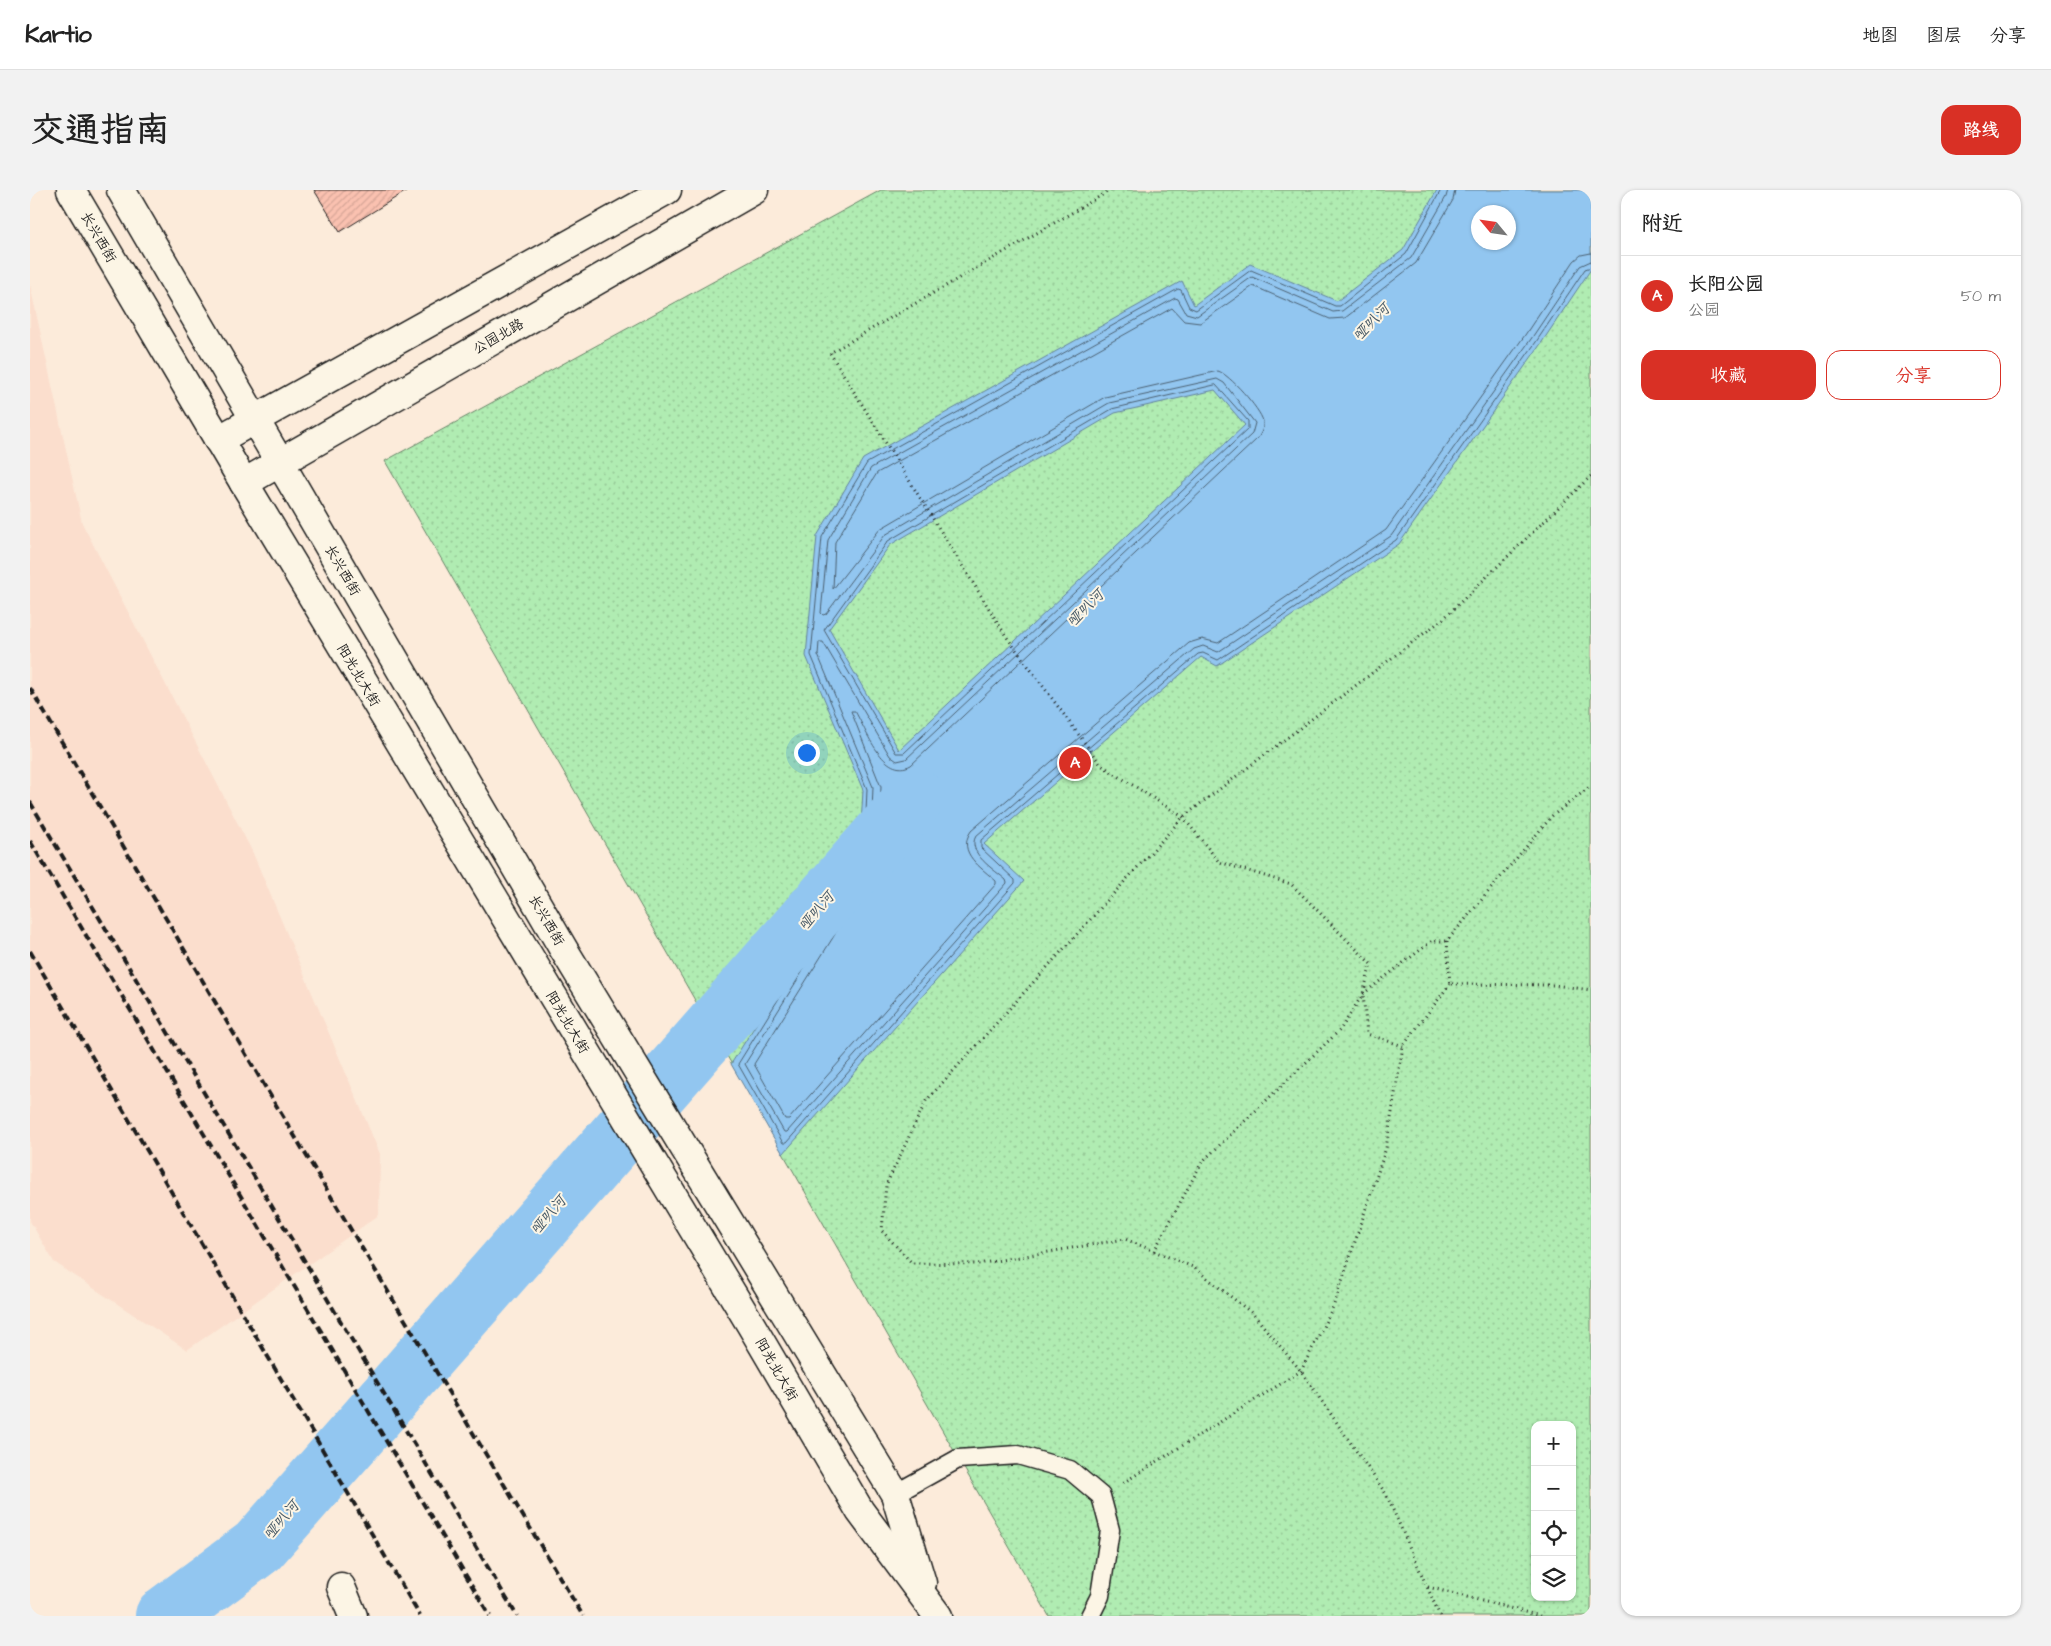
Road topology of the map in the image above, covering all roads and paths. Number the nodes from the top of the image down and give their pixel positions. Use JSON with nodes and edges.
{"nodes":[{"id":1,"x":71,"y":190,"type":"edge"},
{"id":2,"x":121,"y":190,"type":"edge"},
{"id":3,"x":667,"y":190,"type":"edge"},
{"id":4,"x":754,"y":190,"type":"edge"},
{"id":5,"x":1111,"y":190,"type":"edge"},
{"id":6,"x":255,"y":420,"type":"junction"},
{"id":7,"x":218,"y":440,"type":"junction"},
{"id":8,"x":280,"y":462,"type":"junction"},
{"id":9,"x":1591,"y":476,"type":"edge"},
{"id":10,"x":244,"y":483,"type":"junction"},
{"id":11,"x":1591,"y":786,"type":"edge"},
{"id":12,"x":1183,"y":817,"type":"junction"},
{"id":13,"x":1447,"y":940,"type":"junction"},
{"id":14,"x":564,"y":950,"type":"joint"},
{"id":15,"x":1450,"y":984,"type":"junction"},
{"id":16,"x":1591,"y":990,"type":"edge"},
{"id":17,"x":1363,"y":994,"type":"junction"},
{"id":18,"x":1402,"y":1046,"type":"junction"},
{"id":19,"x":1154,"y":1251,"type":"junction"},
{"id":20,"x":1301,"y":1371,"type":"junction"},
{"id":21,"x":895,"y":1494,"type":"junction"},
{"id":22,"x":1101,"y":1496,"type":"junction"},
{"id":23,"x":341,"y":1587,"type":"dead end"},
{"id":24,"x":1427,"y":1587,"type":"junction"},
{"id":25,"x":932,"y":1607,"type":"edge"},
{"id":26,"x":353,"y":1616,"type":"edge"},
{"id":27,"x":1090,"y":1616,"type":"edge"},
{"id":28,"x":1440,"y":1616,"type":"edge"},
{"id":29,"x":1540,"y":1616,"type":"edge"}],
"edges":[{"from":1,"to":7,"type":"street","name":"长兴西街"},
{"from":2,"to":6,"type":"street","name":"长兴西街"},
{"from":3,"to":6,"type":"street"},
{"from":4,"to":8,"type":"street","name":"公园北路"},
{"from":5,"to":12,"type":"path"},
{"from":6,"to":7,"type":"street"},
{"from":6,"to":8,"type":"street","name":"长兴西街"},
{"from":7,"to":10,"type":"street","name":"阳光北大街"},
{"from":8,"to":10,"type":"street","name":"公园北路"},
{"from":8,"to":14,"type":"street","name":"长兴西街"},
{"from":9,"to":12,"type":"path"},
{"from":10,"to":25,"type":"street","name":"阳光北大街"},
{"from":11,"to":13,"type":"path"},
{"from":12,"to":17,"type":"path"},
{"from":12,"to":19,"type":"path"},
{"from":13,"to":15,"type":"path"},
{"from":13,"to":17,"type":"path"},
{"from":14,"to":21,"type":"street","name":"阳光北大街"},
{"from":15,"to":16,"type":"path"},
{"from":15,"to":18,"type":"path"},
{"from":17,"to":18,"type":"path"},
{"from":17,"to":19,"type":"path"},
{"from":18,"to":20,"type":"path"},
{"from":19,"to":20,"type":"path"},
{"from":20,"to":22,"type":"path"},
{"from":20,"to":24,"type":"path"},
{"from":21,"to":22,"type":"lane"},
{"from":21,"to":25,"type":"street","name":"阳光北大街"},
{"from":22,"to":27,"type":"lane"},
{"from":23,"to":26,"type":"street"},
{"from":24,"to":28,"type":"path"},
{"from":24,"to":29,"type":"path"}]}
